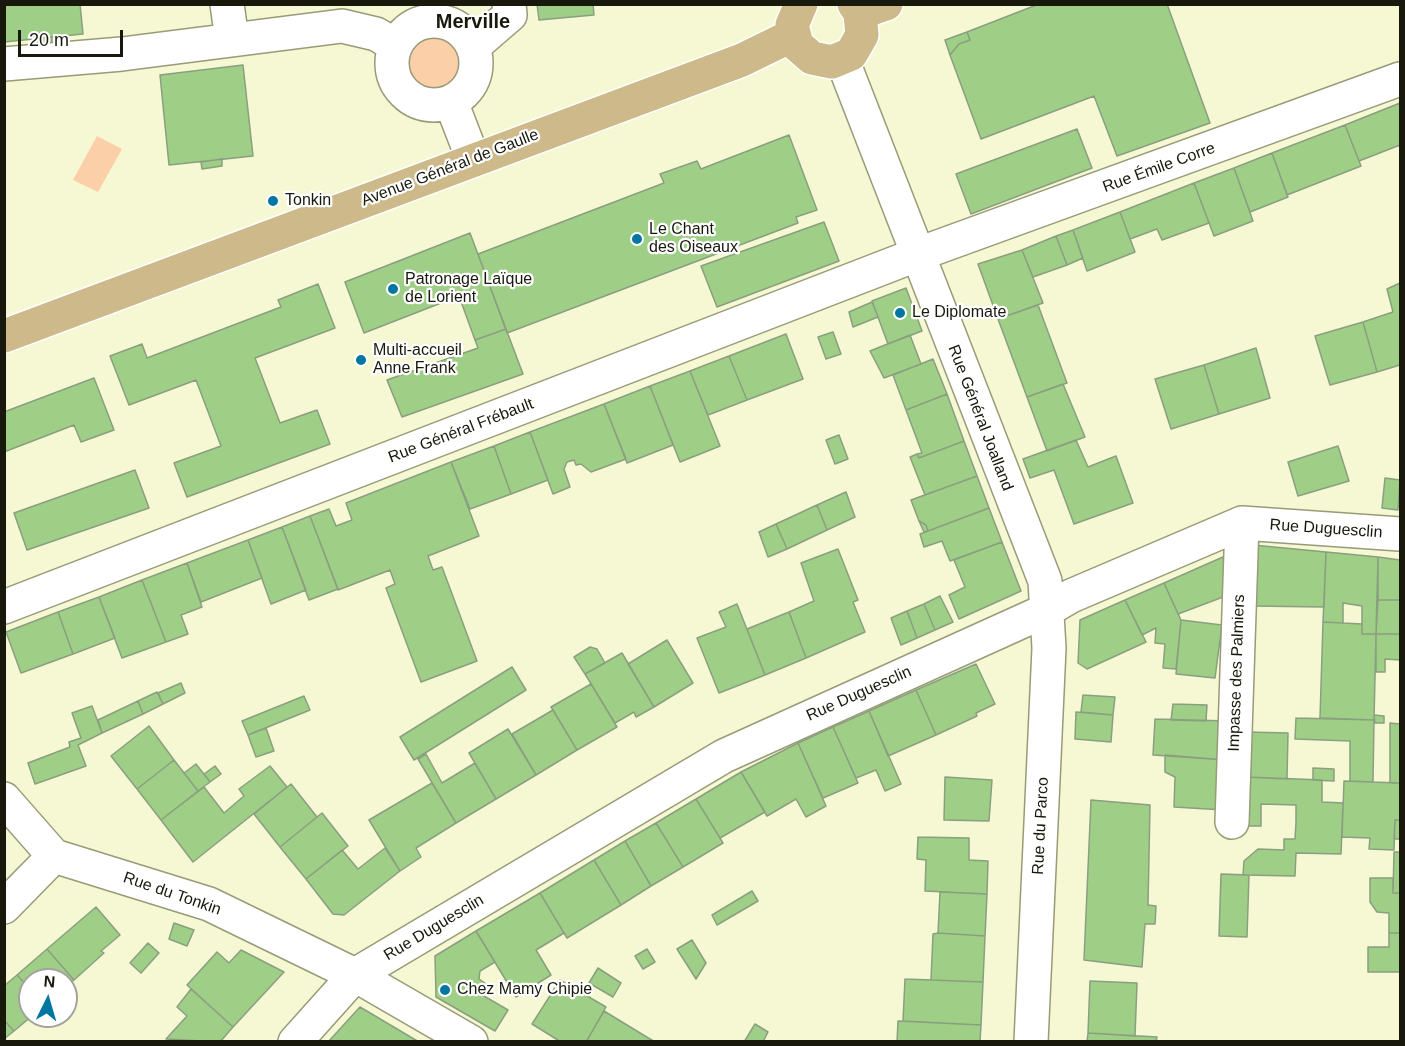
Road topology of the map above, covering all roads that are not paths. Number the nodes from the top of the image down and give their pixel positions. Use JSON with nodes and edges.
{"nodes":[{"id":1,"x":227,"y":4,"type":"edge"},
{"id":2,"x":509,"y":4,"type":"edge"},
{"id":3,"x":867,"y":7,"type":"edge"},
{"id":4,"x":797,"y":20,"type":"edge"},
{"id":5,"x":232,"y":40,"type":"junction"},
{"id":6,"x":395,"y":45,"type":"junction"},
{"id":7,"x":473,"y":47,"type":"junction"},
{"id":8,"x":842,"y":59,"type":"junction"},
{"id":9,"x":4,"y":64,"type":"edge"},
{"id":10,"x":1401,"y":79,"type":"edge"},
{"id":11,"x":451,"y":102,"type":"junction"},
{"id":12,"x":473,"y":159,"type":"junction"},
{"id":13,"x":916,"y":255,"type":"junction"},
{"id":14,"x":4,"y":336,"type":"edge"},
{"id":15,"x":1242,"y":523,"type":"junction"},
{"id":16,"x":1401,"y":534,"type":"edge"},
{"id":17,"x":4,"y":607,"type":"edge"},
{"id":18,"x":1047,"y":610,"type":"junction"},
{"id":19,"x":4,"y":799,"type":"edge"},
{"id":20,"x":1232,"y":822,"type":"dead end"},
{"id":21,"x":54,"y":856,"type":"junction"},
{"id":22,"x":4,"y":907,"type":"edge"},
{"id":23,"x":355,"y":975,"type":"junction"},
{"id":24,"x":295,"y":1041,"type":"edge"},
{"id":25,"x":471,"y":1041,"type":"edge"},
{"id":26,"x":1031,"y":1041,"type":"edge"}],
"edges":[{"from":1,"to":5,"type":"street"},
{"from":2,"to":7,"type":"street"},
{"from":3,"to":8,"type":"main road"},
{"from":4,"to":8,"type":"main road"},
{"from":4,"to":12,"type":"main road","name":"Avenue Général de Gaulle"},
{"from":5,"to":6,"type":"street"},
{"from":5,"to":9,"type":"street"},
{"from":6,"to":7,"type":"street"},
{"from":6,"to":11,"type":"street"},
{"from":7,"to":11,"type":"street"},
{"from":8,"to":13,"type":"street","name":"Rue Général Joalland"},
{"from":10,"to":13,"type":"street","name":"Rue Émile Corre"},
{"from":11,"to":12,"type":"street"},
{"from":12,"to":14,"type":"main road","name":"Avenue Général de Gaulle"},
{"from":13,"to":17,"type":"street","name":"Rue Général Frébault"},
{"from":13,"to":18,"type":"street","name":"Rue Général Joalland"},
{"from":15,"to":16,"type":"street","name":"Rue Duguesclin"},
{"from":15,"to":18,"type":"street","name":"Rue Duguesclin"},
{"from":15,"to":20,"type":"street","name":"Impasse des Palmiers"},
{"from":18,"to":23,"type":"street","name":"Rue Duguesclin"},
{"from":18,"to":26,"type":"street","name":"Rue du Parco"},
{"from":19,"to":21,"type":"street"},
{"from":21,"to":22,"type":"street"},
{"from":21,"to":23,"type":"street","name":"Rue du Tonkin"},
{"from":23,"to":24,"type":"street","name":"Rue Duguesclin"},
{"from":23,"to":25,"type":"street","name":"Rue du Tonkin"}]}
